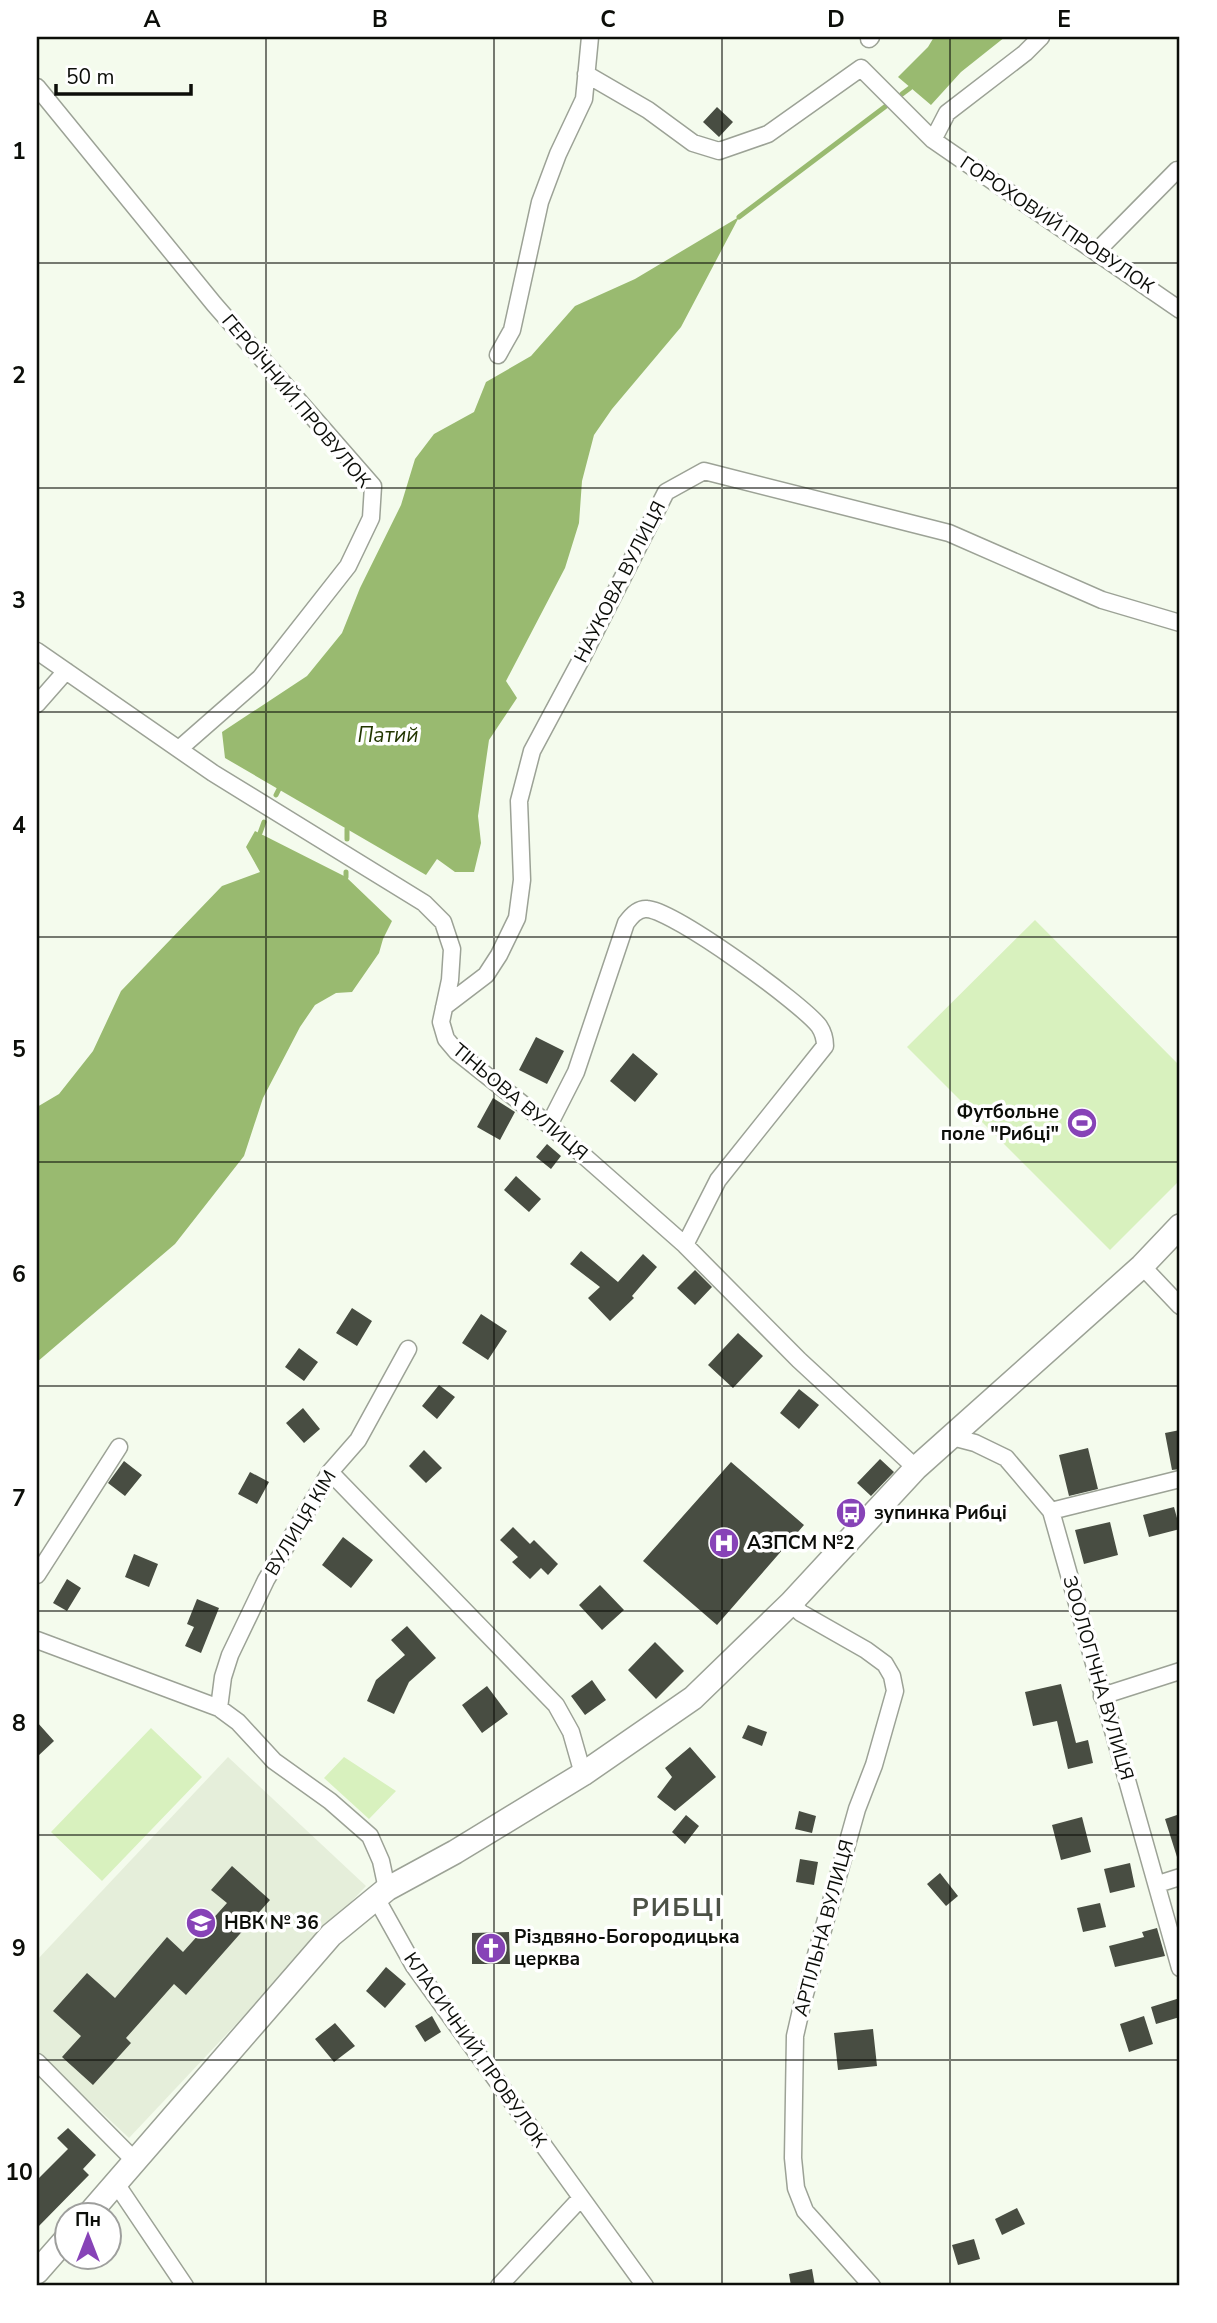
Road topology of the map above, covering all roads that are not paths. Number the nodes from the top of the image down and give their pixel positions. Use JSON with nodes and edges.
{"nodes":[{"id":1,"x":590,"y":37,"type":"edge"},
{"id":2,"x":1041,"y":37,"type":"edge"},
{"id":3,"x":586,"y":74,"type":"junction"},
{"id":4,"x":37,"y":87,"type":"edge"},
{"id":5,"x":933,"y":139,"type":"junction"},
{"id":6,"x":1177,"y":170,"type":"dead end"},
{"id":7,"x":1097,"y":251,"type":"junction"},
{"id":8,"x":1180,"y":310,"type":"edge"},
{"id":9,"x":498,"y":355,"type":"dead end"},
{"id":10,"x":1180,"y":623,"type":"edge"},
{"id":11,"x":37,"y":651,"type":"edge"},
{"id":12,"x":66,"y":671,"type":"junction"},
{"id":13,"x":37,"y":704,"type":"edge"},
{"id":14,"x":179,"y":750,"type":"junction"},
{"id":15,"x":444,"y":1007,"type":"junction"},
{"id":16,"x":549,"y":1125,"type":"junction"},
{"id":17,"x":1180,"y":1226,"type":"edge"},
{"id":18,"x":685,"y":1245,"type":"junction"},
{"id":19,"x":1142,"y":1266,"type":"junction"},
{"id":20,"x":1180,"y":1306,"type":"edge"},
{"id":21,"x":408,"y":1349,"type":"dead end"},
{"id":22,"x":951,"y":1437,"type":"junction"},
{"id":23,"x":119,"y":1447,"type":"dead end"},
{"id":24,"x":916,"y":1468,"type":"junction"},
{"id":25,"x":330,"y":1472,"type":"junction"},
{"id":26,"x":1180,"y":1479,"type":"edge"},
{"id":27,"x":1051,"y":1511,"type":"junction"},
{"id":28,"x":37,"y":1575,"type":"edge"},
{"id":29,"x":791,"y":1603,"type":"junction"},
{"id":30,"x":37,"y":1640,"type":"edge"},
{"id":31,"x":1180,"y":1671,"type":"edge"},
{"id":32,"x":1102,"y":1696,"type":"junction"},
{"id":33,"x":219,"y":1708,"type":"junction"},
{"id":34,"x":583,"y":1774,"type":"junction"},
{"id":35,"x":1180,"y":1877,"type":"edge"},
{"id":36,"x":1158,"y":1884,"type":"junction"},
{"id":37,"x":382,"y":1894,"type":"junction"},
{"id":38,"x":1180,"y":1968,"type":"edge"},
{"id":39,"x":37,"y":2062,"type":"edge"},
{"id":40,"x":136,"y":2162,"type":"junction"},
{"id":41,"x":117,"y":2185,"type":"junction"},
{"id":42,"x":580,"y":2199,"type":"junction"},
{"id":43,"x":103,"y":2200,"type":"edge"},
{"id":44,"x":52,"y":2255,"type":"edge"},
{"id":45,"x":37,"y":2272,"type":"edge"},
{"id":46,"x":185,"y":2286,"type":"edge"},
{"id":47,"x":499,"y":2286,"type":"edge"},
{"id":48,"x":645,"y":2286,"type":"edge"},
{"id":49,"x":872,"y":2286,"type":"edge"}],
"edges":[{"from":1,"to":3,"type":"street"},
{"from":2,"to":5,"type":"street"},
{"from":3,"to":5,"type":"street","name":"ГОРОХОВИЙ ПРОВУЛОК"},
{"from":3,"to":9,"type":"street"},
{"from":4,"to":14,"type":"street","name":"ГЕРОЇЧНИЙ ПРОВУЛОК"},
{"from":5,"to":7,"type":"street","name":"ГОРОХОВИЙ ПРОВУЛОК"},
{"from":6,"to":7,"type":"street"},
{"from":7,"to":8,"type":"street","name":"ГОРОХОВИЙ ПРОВУЛОК"},
{"from":10,"to":15,"type":"street","name":"НАУКОВА ВУЛИЦЯ"},
{"from":11,"to":12,"type":"street","name":"ТІНЬОВА ВУЛИЦЯ"},
{"from":12,"to":13,"type":"street"},
{"from":12,"to":14,"type":"street","name":"ТІНЬОВА ВУЛИЦЯ"},
{"from":14,"to":15,"type":"street","name":"ТІНЬОВА ВУЛИЦЯ"},
{"from":15,"to":16,"type":"street","name":"ТІНЬОВА ВУЛИЦЯ"},
{"from":16,"to":18,"type":"street","name":"ТІНЬОВА ВУЛИЦЯ"},
{"from":16,"to":18,"type":"street"},
{"from":17,"to":19,"type":"street"},
{"from":18,"to":24,"type":"street","name":"ТІНЬОВА ВУЛИЦЯ"},
{"from":19,"to":20,"type":"street"},
{"from":19,"to":22,"type":"street"},
{"from":21,"to":25,"type":"street","name":"ВУЛИЦЯ КІМ"},
{"from":22,"to":24,"type":"street"},
{"from":22,"to":27,"type":"street","name":"ЗООЛОГІЧНА ВУЛИЦЯ"},
{"from":23,"to":28,"type":"street"},
{"from":24,"to":29,"type":"street"},
{"from":25,"to":33,"type":"street","name":"ВУЛИЦЯ КІМ"},
{"from":25,"to":34,"type":"street"},
{"from":26,"to":27,"type":"street"},
{"from":27,"to":32,"type":"street","name":"ЗООЛОГІЧНА ВУЛИЦЯ"},
{"from":29,"to":34,"type":"street"},
{"from":29,"to":49,"type":"street","name":"АРТІЛЬНА ВУЛИЦЯ"},
{"from":30,"to":33,"type":"street","name":"КЛАСИЧНИЙ ПРОВУЛОК"},
{"from":31,"to":32,"type":"street"},
{"from":32,"to":36,"type":"street","name":"ЗООЛОГІЧНА ВУЛИЦЯ"},
{"from":33,"to":37,"type":"street","name":"КЛАСИЧНИЙ ПРОВУЛОК"},
{"from":34,"to":37,"type":"street"},
{"from":35,"to":36,"type":"street"},
{"from":36,"to":38,"type":"street","name":"ЗООЛОГІЧНА ВУЛИЦЯ"},
{"from":37,"to":40,"type":"street"},
{"from":37,"to":42,"type":"street","name":"КЛАСИЧНИЙ ПРОВУЛОК"},
{"from":39,"to":40,"type":"street"},
{"from":40,"to":41,"type":"street"},
{"from":41,"to":43,"type":"street"},
{"from":41,"to":46,"type":"street"},
{"from":42,"to":47,"type":"street"},
{"from":42,"to":48,"type":"street","name":"КЛАСИЧНИЙ ПРОВУЛОК"},
{"from":44,"to":45,"type":"street"}]}
